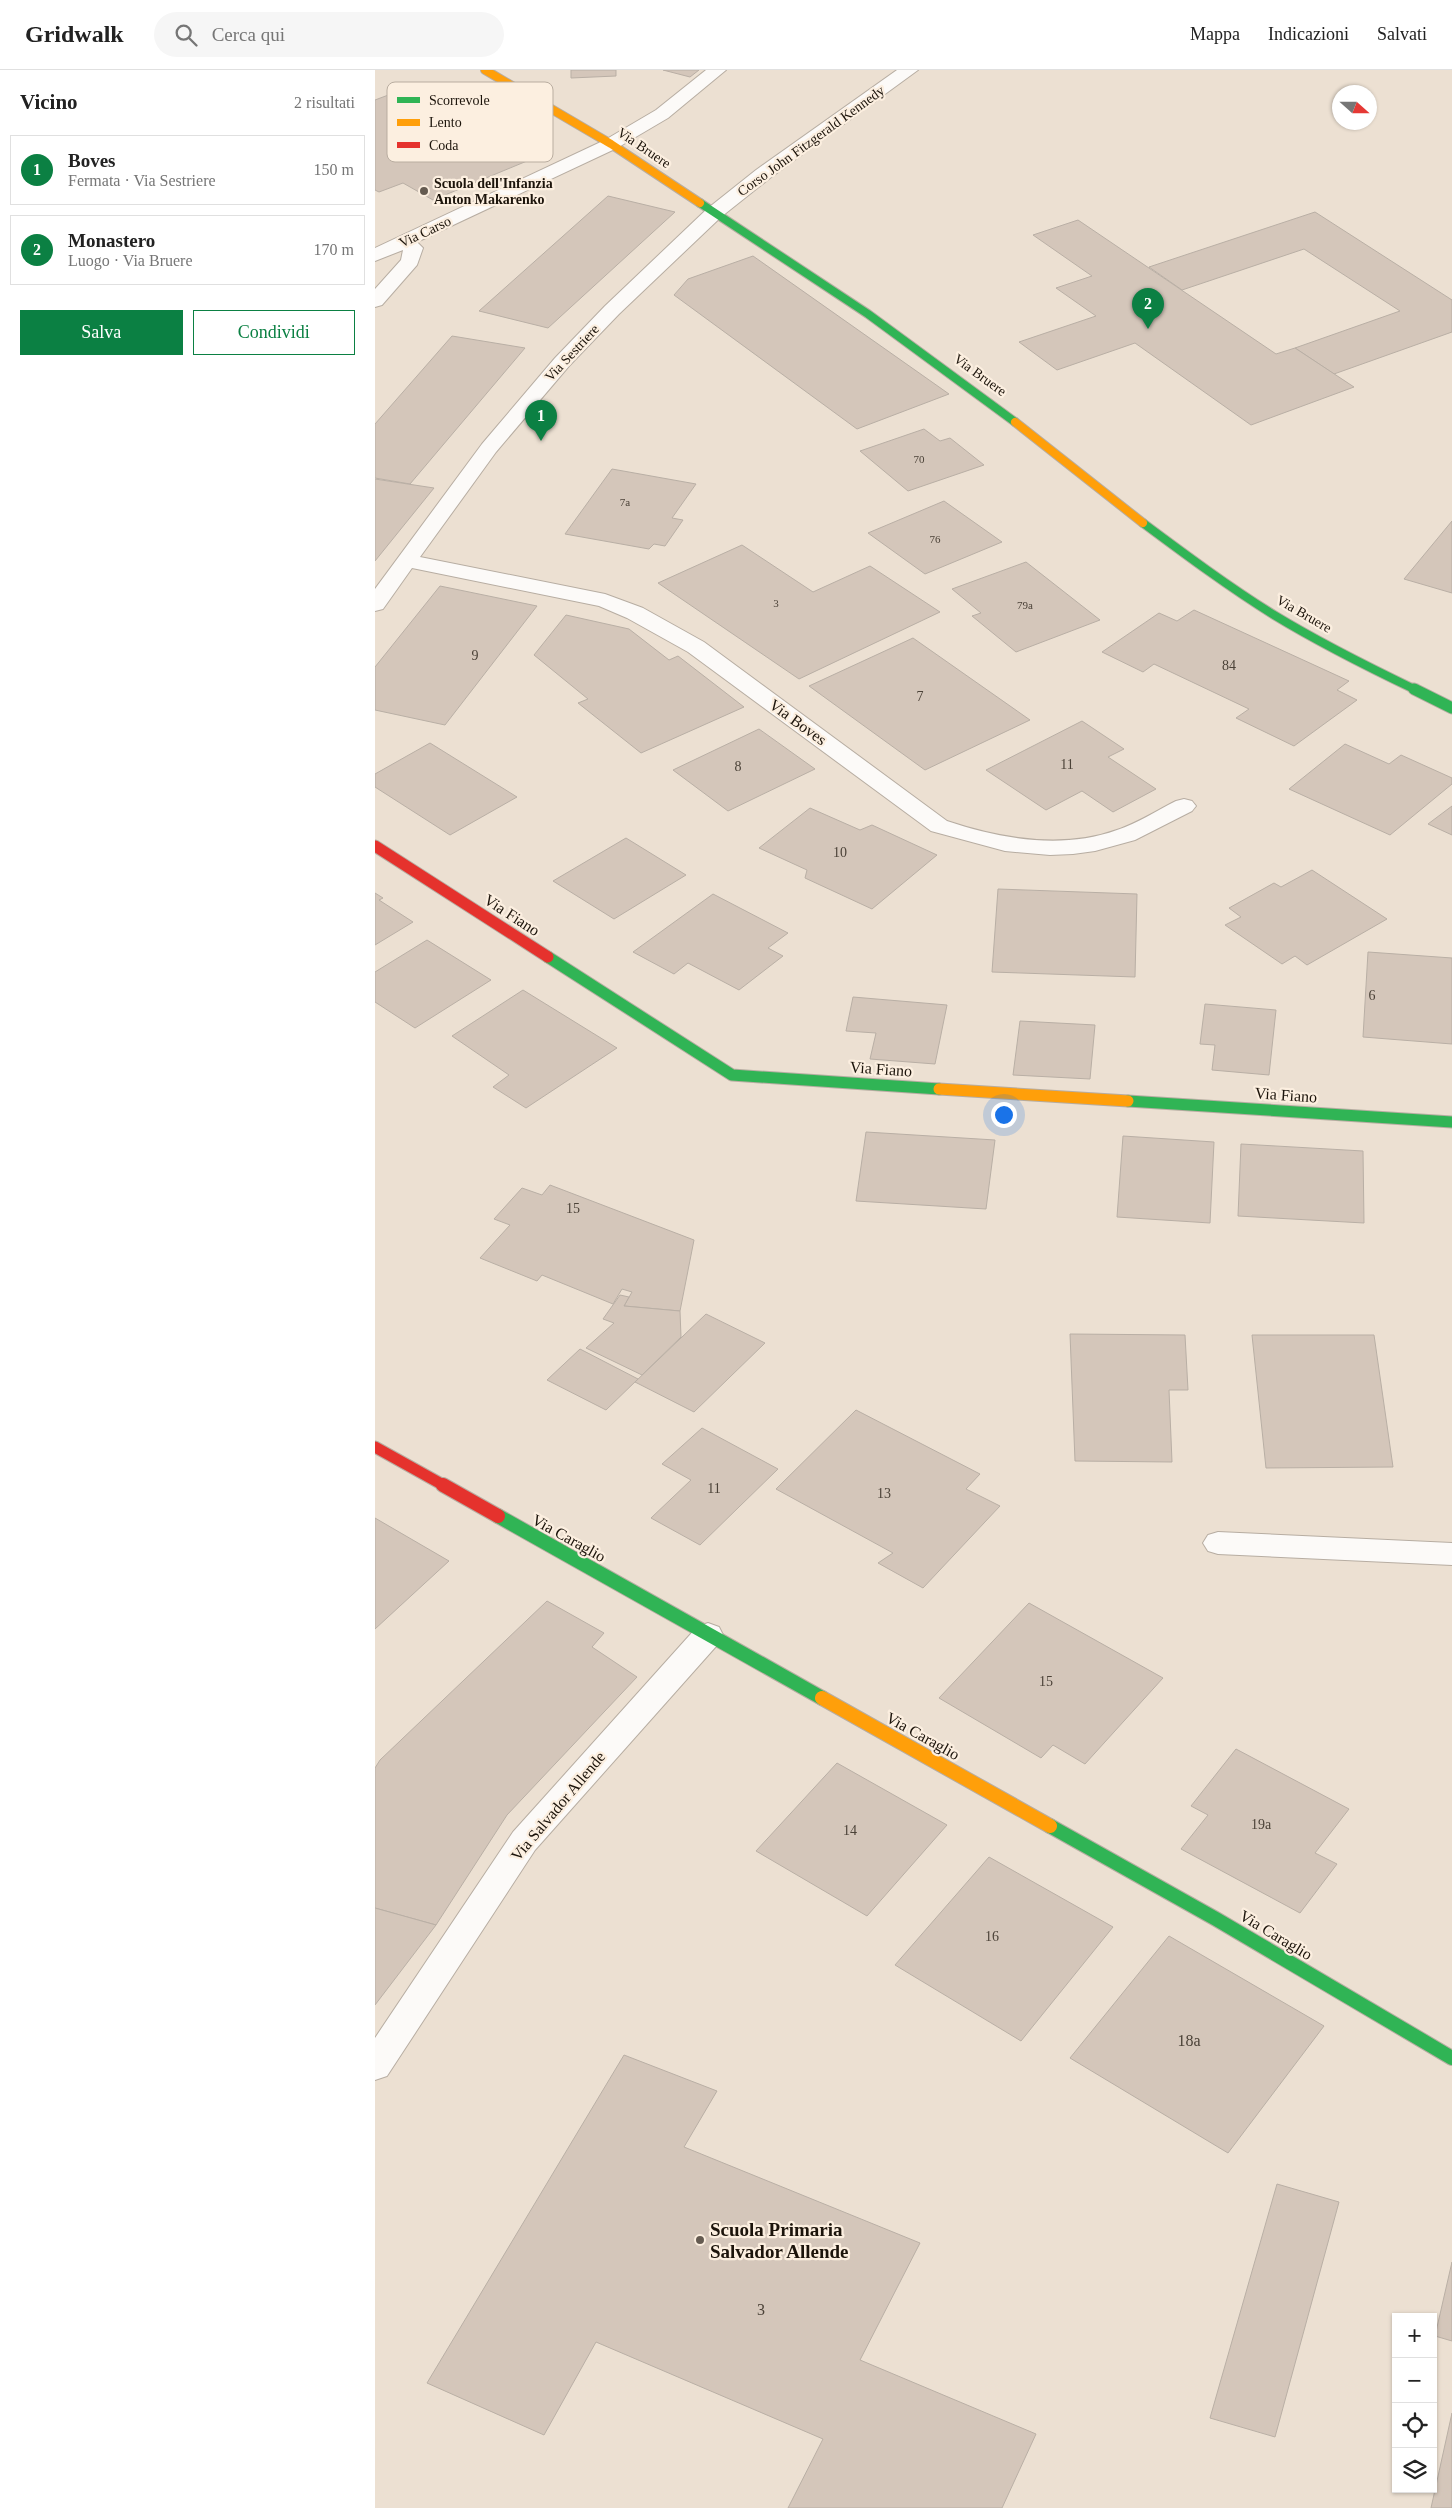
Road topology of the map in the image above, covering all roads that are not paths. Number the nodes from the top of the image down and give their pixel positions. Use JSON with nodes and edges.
{"nodes":[{"id":1,"x":485,"y":70,"type":"edge"},
{"id":2,"x":717,"y":70,"type":"edge"},
{"id":3,"x":909,"y":70,"type":"edge"},
{"id":4,"x":505,"y":82,"type":"edge"},
{"id":5,"x":553,"y":110,"type":"edge"},
{"id":6,"x":611,"y":144,"type":"junction"},
{"id":7,"x":714,"y":213,"type":"junction"},
{"id":8,"x":404,"y":241,"type":"junction"},
{"id":9,"x":375,"y":255,"type":"edge"},
{"id":10,"x":375,"y":301,"type":"edge"},
{"id":11,"x":407,"y":561,"type":"junction"},
{"id":12,"x":375,"y":604,"type":"edge"},
{"id":13,"x":1452,"y":708,"type":"edge"},
{"id":14,"x":1184,"y":806,"type":"dead end"},
{"id":15,"x":375,"y":846,"type":"edge"},
{"id":16,"x":1452,"y":1122,"type":"edge"},
{"id":17,"x":375,"y":1447,"type":"edge"},
{"id":18,"x":1218,"y":1543,"type":"dead end"},
{"id":19,"x":1452,"y":1554,"type":"edge"},
{"id":20,"x":708,"y":1635,"type":"junction"},
{"id":21,"x":1452,"y":2058,"type":"edge"},
{"id":22,"x":375,"y":2066,"type":"edge"}],
"edges":[{"from":1,"to":4,"type":"street","name":"Via Bruere"},
{"from":2,"to":6,"type":"street","name":"Via Carso"},
{"from":3,"to":7,"type":"street","name":"Corso John Fitzgerald Kennedy"},
{"from":5,"to":6,"type":"street","name":"Via Bruere"},
{"from":6,"to":7,"type":"street","name":"Via Bruere"},
{"from":6,"to":8,"type":"street","name":"Via Carso"},
{"from":7,"to":11,"type":"street","name":"Via Sestriere"},
{"from":7,"to":13,"type":"street","name":"Via Bruere"},
{"from":8,"to":9,"type":"street","name":"Via Carso"},
{"from":8,"to":10,"type":"street"},
{"from":11,"to":12,"type":"street","name":"Via Sestriere"},
{"from":11,"to":14,"type":"street","name":"Via Boves"},
{"from":15,"to":16,"type":"street","name":"Via Fiano"},
{"from":17,"to":20,"type":"street","name":"Via Caraglio"},
{"from":18,"to":19,"type":"street"},
{"from":20,"to":21,"type":"street","name":"Via Caraglio"},
{"from":20,"to":22,"type":"street","name":"Via Salvador Allende"}]}
